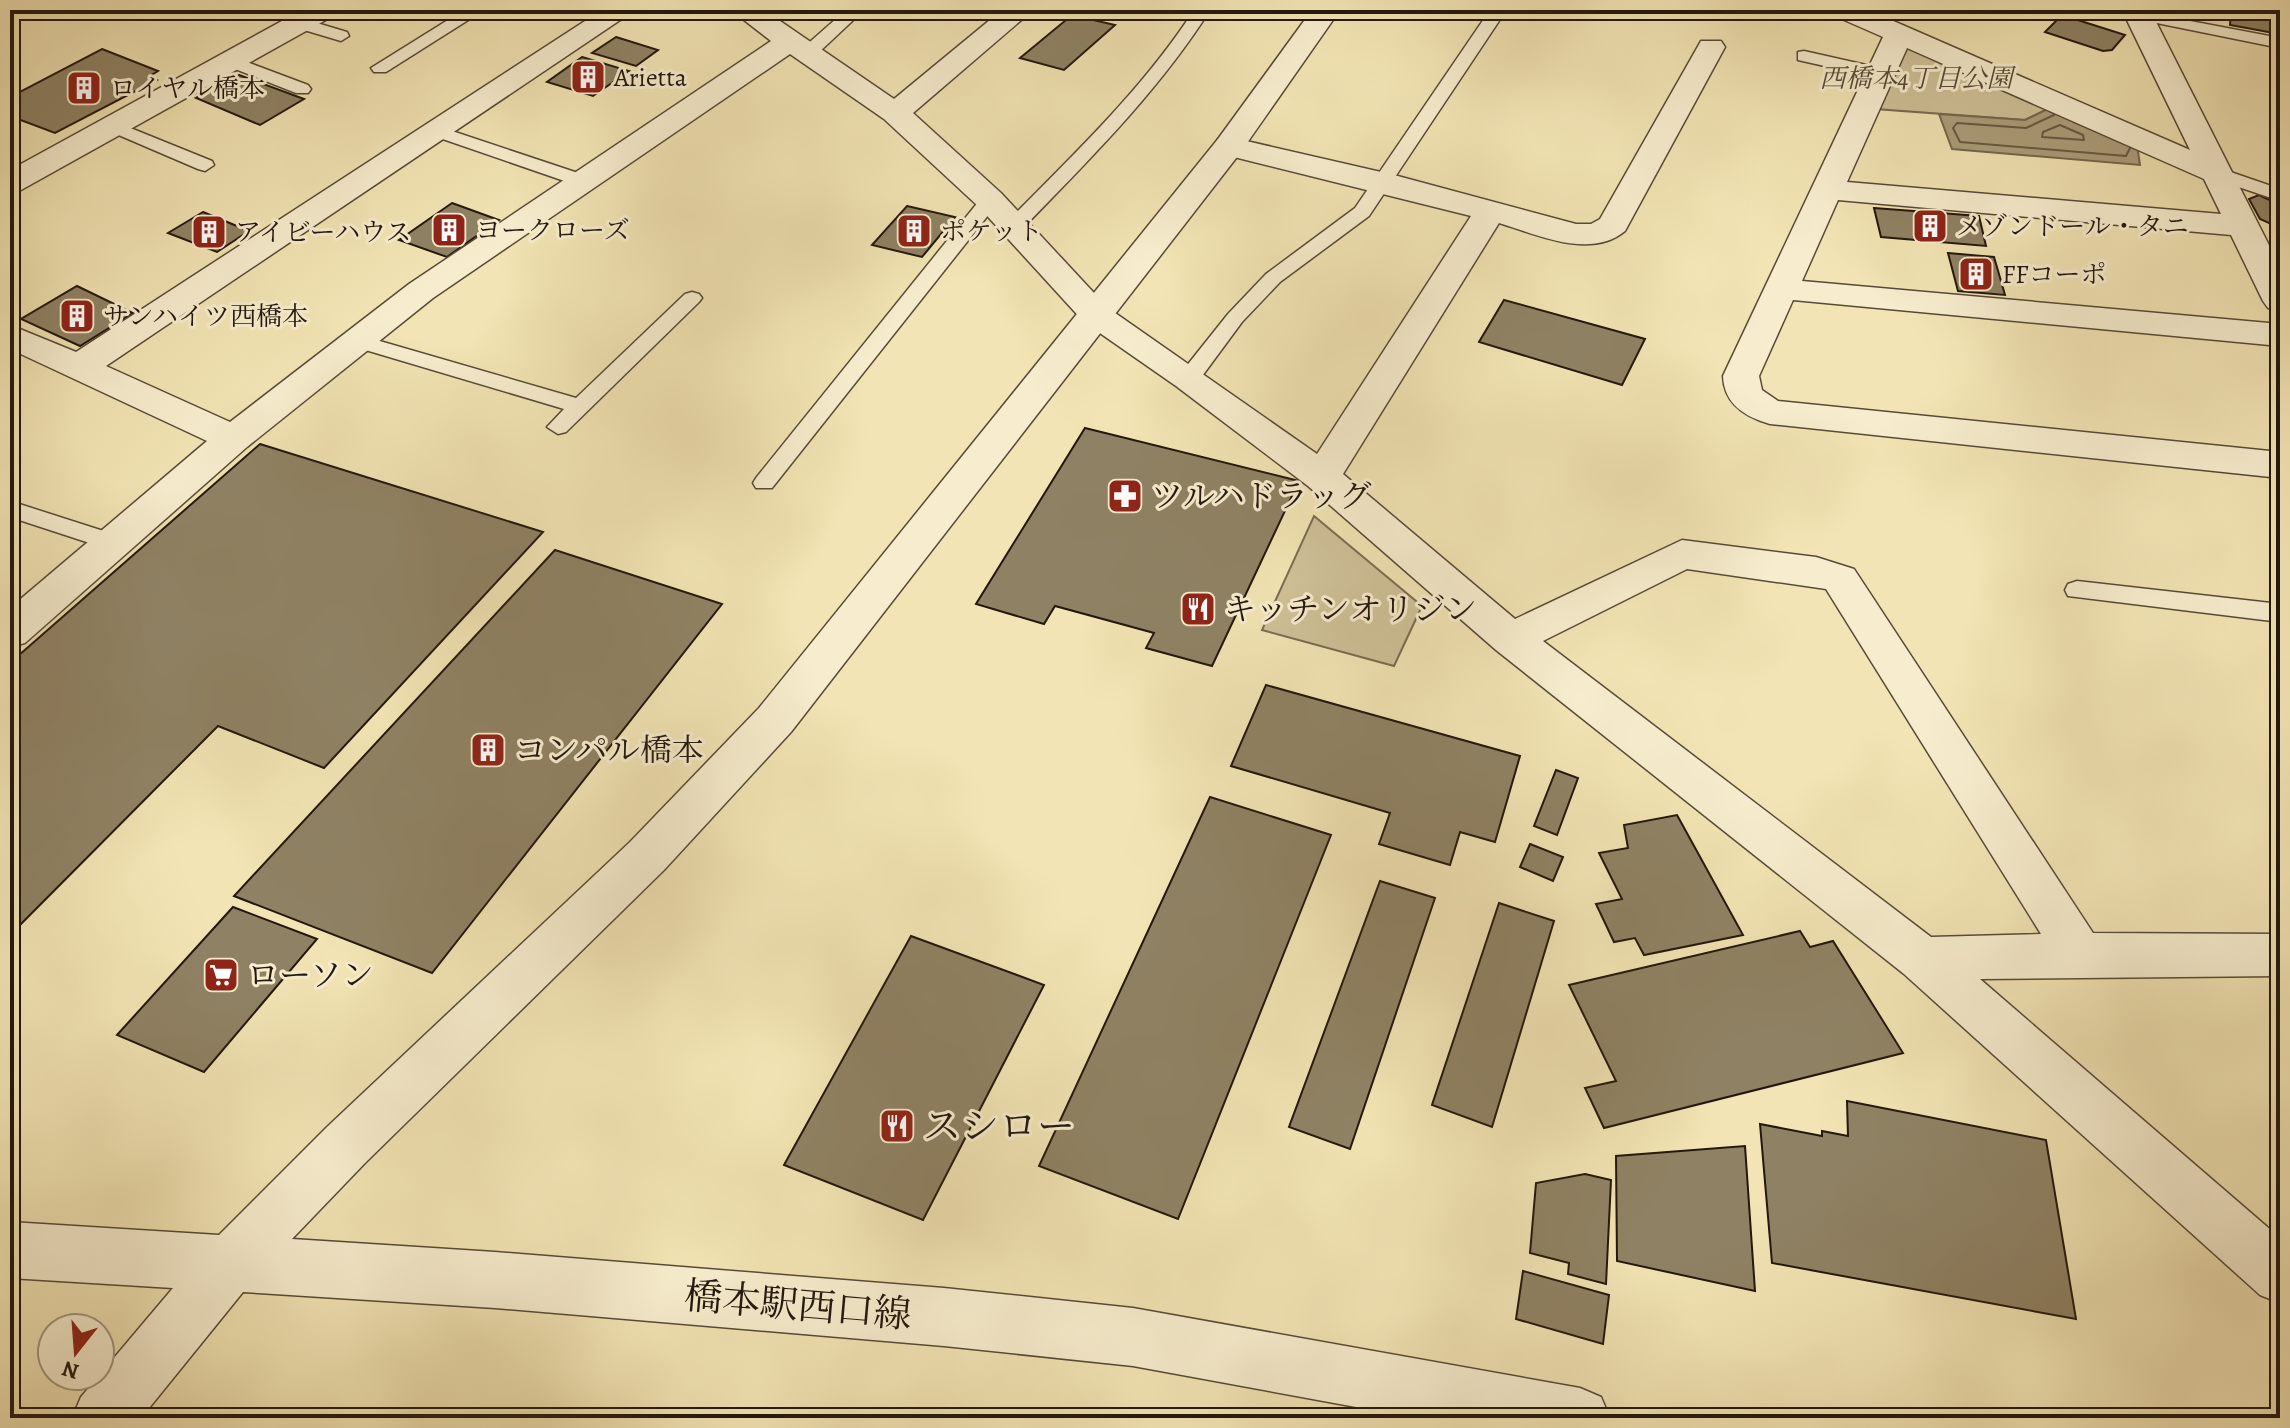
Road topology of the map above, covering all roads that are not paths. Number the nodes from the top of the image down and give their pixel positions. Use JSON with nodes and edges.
{"nodes":[{"id":1,"x":476,"y":10,"type":"edge"},
{"id":2,"x":621,"y":10,"type":"edge"},
{"id":3,"x":745,"y":10,"type":"edge"},
{"id":4,"x":856,"y":10,"type":"edge"},
{"id":5,"x":1019,"y":10,"type":"edge"},
{"id":6,"x":1202,"y":10,"type":"edge"},
{"id":7,"x":1326,"y":10,"type":"edge"},
{"id":8,"x":1845,"y":10,"type":"edge"},
{"id":9,"x":1497,"y":12,"type":"dead end"},
{"id":10,"x":2137,"y":12,"type":"edge"},
{"id":11,"x":312,"y":16,"type":"edge"},
{"id":12,"x":1899,"y":34,"type":"junction"},
{"id":13,"x":341,"y":36,"type":"dead end"},
{"id":14,"x":2280,"y":43,"type":"edge"},
{"id":15,"x":800,"y":47,"type":"junction"},
{"id":16,"x":1711,"y":47,"type":"dead end"},
{"id":17,"x":1804,"y":56,"type":"dead end"},
{"id":18,"x":231,"y":61,"type":"junction"},
{"id":19,"x":380,"y":68,"type":"dead end"},
{"id":20,"x":1878,"y":73,"type":"junction"},
{"id":21,"x":302,"y":89,"type":"dead end"},
{"id":22,"x":895,"y":113,"type":"junction"},
{"id":23,"x":113,"y":126,"type":"junction"},
{"id":24,"x":437,"y":131,"type":"junction"},
{"id":25,"x":1229,"y":146,"type":"junction"},
{"id":26,"x":205,"y":165,"type":"dead end"},
{"id":27,"x":2216,"y":173,"type":"junction"},
{"id":28,"x":583,"y":181,"type":"junction"},
{"id":29,"x":1383,"y":182,"type":"junction"},
{"id":30,"x":10,"y":183,"type":"edge"},
{"id":31,"x":1828,"y":190,"type":"junction"},
{"id":32,"x":2280,"y":195,"type":"edge"},
{"id":33,"x":1490,"y":212,"type":"junction"},
{"id":34,"x":1002,"y":214,"type":"junction"},
{"id":35,"x":2242,"y":226,"type":"junction"},
{"id":36,"x":1782,"y":289,"type":"junction"},
{"id":37,"x":692,"y":298,"type":"dead end"},
{"id":38,"x":2280,"y":301,"type":"edge"},
{"id":39,"x":1096,"y":315,"type":"junction"},
{"id":40,"x":2280,"y":335,"type":"edge"},
{"id":41,"x":10,"y":336,"type":"edge"},
{"id":42,"x":359,"y":341,"type":"junction"},
{"id":43,"x":79,"y":367,"type":"junction"},
{"id":44,"x":1189,"y":378,"type":"junction"},
{"id":45,"x":580,"y":406,"type":"junction"},
{"id":46,"x":558,"y":427,"type":"dead end"},
{"id":47,"x":234,"y":438,"type":"junction"},
{"id":48,"x":2280,"y":465,"type":"edge"},
{"id":49,"x":1322,"y":477,"type":"junction"},
{"id":50,"x":764,"y":483,"type":"dead end"},
{"id":51,"x":10,"y":509,"type":"edge"},
{"id":52,"x":111,"y":542,"type":"junction"},
{"id":53,"x":2077,"y":590,"type":"dead end"},
{"id":54,"x":2128,"y":595,"type":"junction"},
{"id":55,"x":2280,"y":613,"type":"edge"},
{"id":56,"x":2135,"y":619,"type":"dead end"},
{"id":57,"x":10,"y":632,"type":"edge"},
{"id":58,"x":1511,"y":639,"type":"junction"},
{"id":59,"x":2080,"y":954,"type":"junction"},
{"id":60,"x":2280,"y":955,"type":"edge"},
{"id":61,"x":1922,"y":959,"type":"junction"},
{"id":62,"x":10,"y":1250,"type":"edge"},
{"id":63,"x":229,"y":1265,"type":"junction"},
{"id":64,"x":2280,"y":1275,"type":"edge"},
{"id":65,"x":102,"y":1418,"type":"edge"},
{"id":66,"x":1580,"y":1418,"type":"edge"}],
"edges":[{"from":1,"to":19,"type":"lane"},
{"from":2,"to":24,"type":"street"},
{"from":3,"to":15,"type":"street"},
{"from":4,"to":15,"type":"lane"},
{"from":5,"to":22,"type":"street"},
{"from":6,"to":34,"type":"lane"},
{"from":7,"to":25,"type":"street"},
{"from":8,"to":12,"type":"street"},
{"from":9,"to":29,"type":"lane"},
{"from":10,"to":14,"type":"lane"},
{"from":10,"to":27,"type":"street"},
{"from":11,"to":13,"type":"lane"},
{"from":11,"to":18,"type":"street"},
{"from":12,"to":20,"type":"street"},
{"from":12,"to":27,"type":"street"},
{"from":15,"to":22,"type":"street"},
{"from":15,"to":28,"type":"street"},
{"from":16,"to":33,"type":"street"},
{"from":17,"to":20,"type":"lane"},
{"from":18,"to":21,"type":"lane"},
{"from":18,"to":23,"type":"street"},
{"from":20,"to":31,"type":"street"},
{"from":22,"to":34,"type":"street"},
{"from":23,"to":26,"type":"lane"},
{"from":23,"to":30,"type":"street"},
{"from":24,"to":28,"type":"lane"},
{"from":24,"to":43,"type":"street"},
{"from":25,"to":29,"type":"street"},
{"from":25,"to":39,"type":"street"},
{"from":27,"to":32,"type":"lane"},
{"from":27,"to":35,"type":"street"},
{"from":28,"to":42,"type":"street"},
{"from":29,"to":33,"type":"street"},
{"from":29,"to":44,"type":"lane"},
{"from":31,"to":35,"type":"street"},
{"from":31,"to":36,"type":"street"},
{"from":33,"to":49,"type":"street"},
{"from":34,"to":39,"type":"street"},
{"from":34,"to":50,"type":"lane"},
{"from":35,"to":38,"type":"street"},
{"from":36,"to":40,"type":"street"},
{"from":36,"to":48,"type":"street"},
{"from":37,"to":45,"type":"lane"},
{"from":39,"to":44,"type":"street"},
{"from":39,"to":63,"type":"street"},
{"from":41,"to":43,"type":"street"},
{"from":42,"to":45,"type":"lane"},
{"from":42,"to":47,"type":"street"},
{"from":43,"to":47,"type":"street"},
{"from":44,"to":49,"type":"street"},
{"from":45,"to":46,"type":"lane"},
{"from":47,"to":52,"type":"street"},
{"from":49,"to":58,"type":"street"},
{"from":51,"to":52,"type":"lane"},
{"from":52,"to":57,"type":"street"},
{"from":53,"to":54,"type":"lane"},
{"from":54,"to":55,"type":"lane"},
{"from":54,"to":56,"type":"lane"},
{"from":58,"to":59,"type":"street"},
{"from":58,"to":61,"type":"street"},
{"from":59,"to":60,"type":"street"},
{"from":59,"to":61,"type":"street"},
{"from":61,"to":64,"type":"street"},
{"from":62,"to":63,"type":"street","name":"橋本駅西口線"},
{"from":63,"to":65,"type":"street"},
{"from":63,"to":66,"type":"street","name":"橋本駅西口線"}]}
